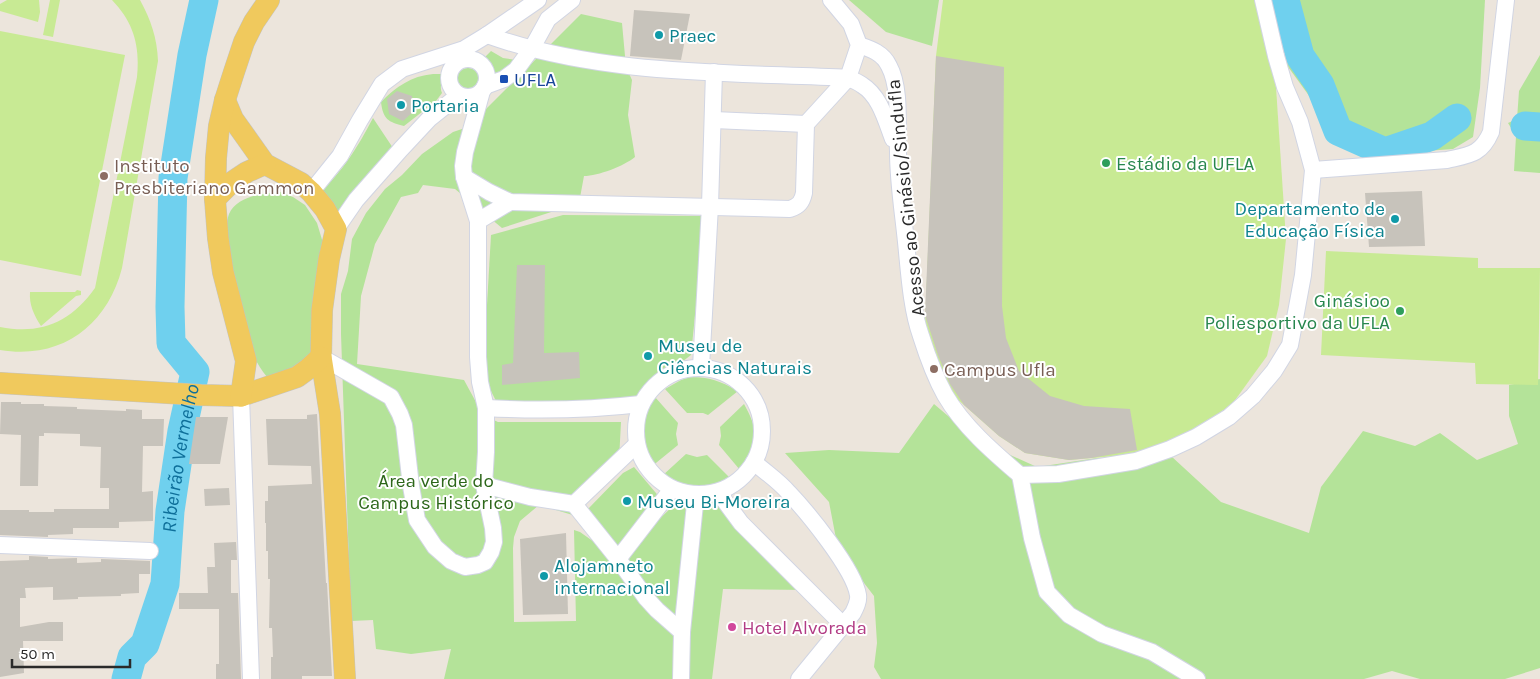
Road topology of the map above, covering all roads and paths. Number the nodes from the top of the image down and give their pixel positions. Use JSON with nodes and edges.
{"nodes":[{"id":1,"x":269,"y":0,"type":"edge"},
{"id":2,"x":538,"y":0,"type":"edge"},
{"id":3,"x":572,"y":0,"type":"edge"},
{"id":4,"x":831,"y":0,"type":"edge"},
{"id":5,"x":1263,"y":0,"type":"edge"},
{"id":6,"x":1506,"y":0,"type":"edge"},
{"id":7,"x":487,"y":35,"type":"junction"},
{"id":8,"x":859,"y":45,"type":"junction"},
{"id":9,"x":532,"y":48,"type":"junction"},
{"id":10,"x":463,"y":54,"type":"junction"},
{"id":11,"x":714,"y":72,"type":"junction"},
{"id":12,"x":848,"y":78,"type":"junction"},
{"id":13,"x":484,"y":88,"type":"junction"},
{"id":14,"x":459,"y":95,"type":"junction"},
{"id":15,"x":225,"y":100,"type":"junction"},
{"id":16,"x":714,"y":120,"type":"junction"},
{"id":17,"x":806,"y":124,"type":"junction"},
{"id":18,"x":898,"y":153,"type":"junction"},
{"id":19,"x":266,"y":164,"type":"junction"},
{"id":20,"x":1313,"y":170,"type":"junction"},
{"id":21,"x":464,"y":177,"type":"junction"},
{"id":22,"x":311,"y":192,"type":"junction"},
{"id":23,"x":216,"y":199,"type":"junction"},
{"id":24,"x":510,"y":202,"type":"junction"},
{"id":25,"x":710,"y":206,"type":"junction"},
{"id":26,"x":478,"y":222,"type":"junction"},
{"id":27,"x":336,"y":228,"type":"junction"},
{"id":28,"x":321,"y":357,"type":"junction"},
{"id":29,"x":246,"y":361,"type":"junction"},
{"id":30,"x":701,"y":367,"type":"junction"},
{"id":31,"x":297,"y":377,"type":"junction"},
{"id":32,"x":0,"y":383,"type":"edge"},
{"id":33,"x":273,"y":386,"type":"junction"},
{"id":34,"x":241,"y":396,"type":"junction"},
{"id":35,"x":328,"y":398,"type":"junction"},
{"id":36,"x":641,"y":404,"type":"junction"},
{"id":37,"x":486,"y":408,"type":"junction"},
{"id":38,"x":637,"y":444,"type":"junction"},
{"id":39,"x":754,"y":462,"type":"junction"},
{"id":40,"x":1020,"y":475,"type":"junction"},
{"id":41,"x":484,"y":485,"type":"junction"},
{"id":42,"x":672,"y":489,"type":"junction"},
{"id":43,"x":721,"y":491,"type":"junction"},
{"id":44,"x":696,"y":494,"type":"junction"},
{"id":45,"x":574,"y":504,"type":"junction"},
{"id":46,"x":0,"y":545,"type":"edge"},
{"id":47,"x":150,"y":551,"type":"dead end"},
{"id":48,"x":618,"y":559,"type":"junction"},
{"id":49,"x":844,"y":626,"type":"junction"},
{"id":50,"x":682,"y":632,"type":"junction"},
{"id":51,"x":251,"y":679,"type":"edge"},
{"id":52,"x":345,"y":679,"type":"edge"},
{"id":53,"x":681,"y":679,"type":"edge"},
{"id":54,"x":799,"y":679,"type":"edge"},
{"id":55,"x":1197,"y":679,"type":"edge"}],
"edges":[{"from":1,"to":15,"type":"main road"},
{"from":2,"to":7,"type":"street"},
{"from":3,"to":9,"type":"street"},
{"from":4,"to":8,"type":"street"},
{"from":5,"to":20,"type":"street"},
{"from":6,"to":20,"type":"street"},
{"from":7,"to":9,"type":"street"},
{"from":7,"to":10,"type":"street"},
{"from":8,"to":12,"type":"street"},
{"from":8,"to":18,"type":"street","name":"Acesso ao Ginásio/Sindufla"},
{"from":9,"to":11,"type":"street"},
{"from":9,"to":13,"type":"street"},
{"from":10,"to":13,"type":"street"},
{"from":10,"to":14,"type":"street"},
{"from":10,"to":22,"type":"street"},
{"from":11,"to":12,"type":"street"},
{"from":11,"to":16,"type":"street"},
{"from":12,"to":17,"type":"street"},
{"from":12,"to":18,"type":"street"},
{"from":13,"to":14,"type":"street"},
{"from":13,"to":21,"type":"street"},
{"from":14,"to":27,"type":"street"},
{"from":15,"to":19,"type":"main road"},
{"from":15,"to":23,"type":"main road"},
{"from":16,"to":17,"type":"street"},
{"from":16,"to":25,"type":"street"},
{"from":17,"to":25,"type":"street"},
{"from":18,"to":40,"type":"street","name":"Acesso ao Ginásio/Sindufla"},
{"from":19,"to":22,"type":"main road"},
{"from":19,"to":23,"type":"main road"},
{"from":20,"to":40,"type":"street"},
{"from":21,"to":24,"type":"street"},
{"from":21,"to":26,"type":"street"},
{"from":22,"to":27,"type":"main road"},
{"from":23,"to":29,"type":"main road"},
{"from":24,"to":25,"type":"street"},
{"from":24,"to":26,"type":"street"},
{"from":25,"to":30,"type":"street"},
{"from":26,"to":37,"type":"street"},
{"from":27,"to":28,"type":"main road"},
{"from":28,"to":31,"type":"main road"},
{"from":28,"to":35,"type":"main road"},
{"from":28,"to":41,"type":"street"},
{"from":29,"to":33,"type":"main road"},
{"from":29,"to":34,"type":"main road"},
{"from":30,"to":36,"type":"street"},
{"from":30,"to":39,"type":"street"},
{"from":31,"to":33,"type":"main road"},
{"from":31,"to":35,"type":"main road"},
{"from":32,"to":34,"type":"main road"},
{"from":33,"to":34,"type":"main road"},
{"from":34,"to":51,"type":"street"},
{"from":35,"to":52,"type":"main road"},
{"from":36,"to":37,"type":"street"},
{"from":36,"to":38,"type":"street"},
{"from":37,"to":41,"type":"street"},
{"from":38,"to":42,"type":"street"},
{"from":38,"to":45,"type":"street"},
{"from":39,"to":43,"type":"street"},
{"from":39,"to":49,"type":"street"},
{"from":40,"to":55,"type":"street"},
{"from":41,"to":45,"type":"street"},
{"from":42,"to":44,"type":"street"},
{"from":42,"to":48,"type":"street"},
{"from":43,"to":44,"type":"street"},
{"from":43,"to":49,"type":"street"},
{"from":44,"to":50,"type":"street"},
{"from":45,"to":48,"type":"street"},
{"from":46,"to":47,"type":"street"},
{"from":48,"to":50,"type":"street"},
{"from":49,"to":54,"type":"street"},
{"from":50,"to":53,"type":"street"}]}
